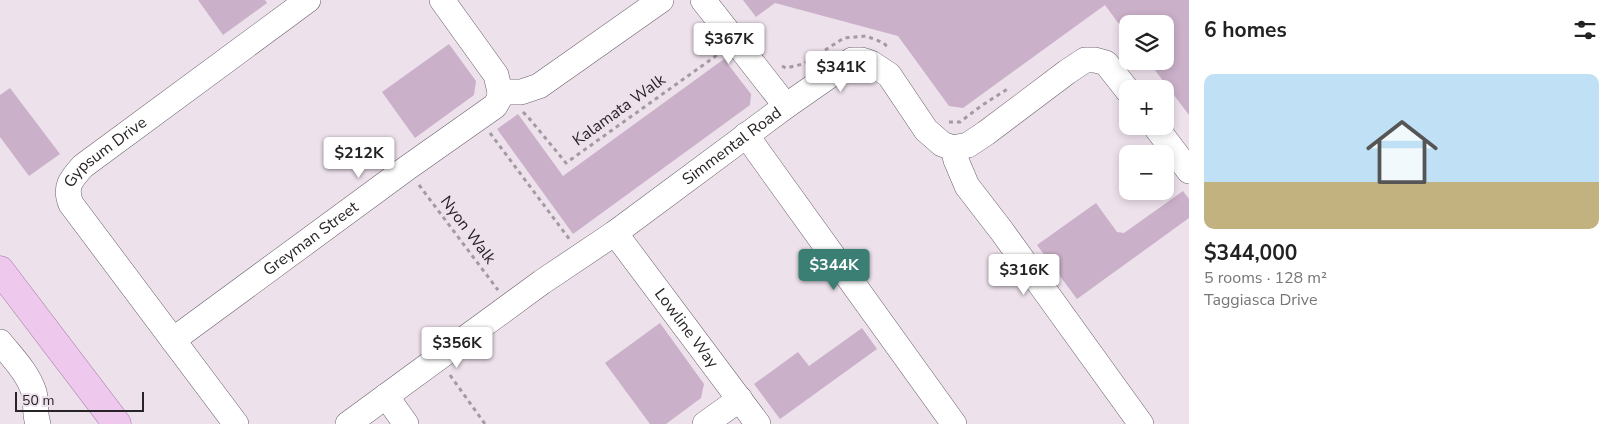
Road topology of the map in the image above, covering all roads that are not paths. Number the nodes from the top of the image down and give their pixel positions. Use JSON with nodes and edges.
{"nodes":[{"id":1,"x":308,"y":0,"type":"edge"},
{"id":2,"x":442,"y":0,"type":"edge"},
{"id":3,"x":661,"y":0,"type":"edge"},
{"id":4,"x":703,"y":0,"type":"edge"},
{"id":5,"x":1119,"y":80,"type":"edge"},
{"id":6,"x":500,"y":92,"type":"junction"},
{"id":7,"x":786,"y":106,"type":"junction"},
{"id":8,"x":746,"y":135,"type":"junction"},
{"id":9,"x":1161,"y":135,"type":"edge"},
{"id":10,"x":954,"y":148,"type":"junction"},
{"id":11,"x":1189,"y":171,"type":"edge"},
{"id":12,"x":615,"y":232,"type":"junction"},
{"id":13,"x":0,"y":270,"type":"edge"},
{"id":14,"x":173,"y":340,"type":"junction"},
{"id":15,"x":0,"y":342,"type":"edge"},
{"id":16,"x":386,"y":396,"type":"junction"},
{"id":17,"x":740,"y":399,"type":"junction"},
{"id":18,"x":38,"y":424,"type":"edge"},
{"id":19,"x":117,"y":424,"type":"edge"},
{"id":20,"x":236,"y":424,"type":"edge"},
{"id":21,"x":348,"y":424,"type":"edge"},
{"id":22,"x":406,"y":424,"type":"edge"},
{"id":23,"x":706,"y":424,"type":"edge"},
{"id":24,"x":758,"y":424,"type":"edge"},
{"id":25,"x":954,"y":424,"type":"edge"},
{"id":26,"x":1142,"y":424,"type":"edge"}],
"edges":[{"from":1,"to":14,"type":"street","name":"Gypsum Drive"},
{"from":2,"to":6,"type":"street"},
{"from":3,"to":6,"type":"street"},
{"from":4,"to":7,"type":"street"},
{"from":5,"to":10,"type":"street"},
{"from":6,"to":14,"type":"street","name":"Greyman Street"},
{"from":7,"to":8,"type":"street","name":"Simmental Road"},
{"from":7,"to":10,"type":"street","name":"Simmental Road"},
{"from":8,"to":12,"type":"street","name":"Simmental Road"},
{"from":8,"to":25,"type":"street"},
{"from":9,"to":11,"type":"street"},
{"from":10,"to":26,"type":"street"},
{"from":12,"to":16,"type":"street","name":"Simmental Road"},
{"from":12,"to":17,"type":"street","name":"Lowline Way"},
{"from":13,"to":19,"type":"main road"},
{"from":14,"to":20,"type":"street","name":"Gypsum Drive"},
{"from":15,"to":18,"type":"street"},
{"from":16,"to":21,"type":"street","name":"Simmental Road"},
{"from":16,"to":22,"type":"street"},
{"from":17,"to":23,"type":"street"},
{"from":17,"to":24,"type":"street","name":"Lowline Way"}]}
